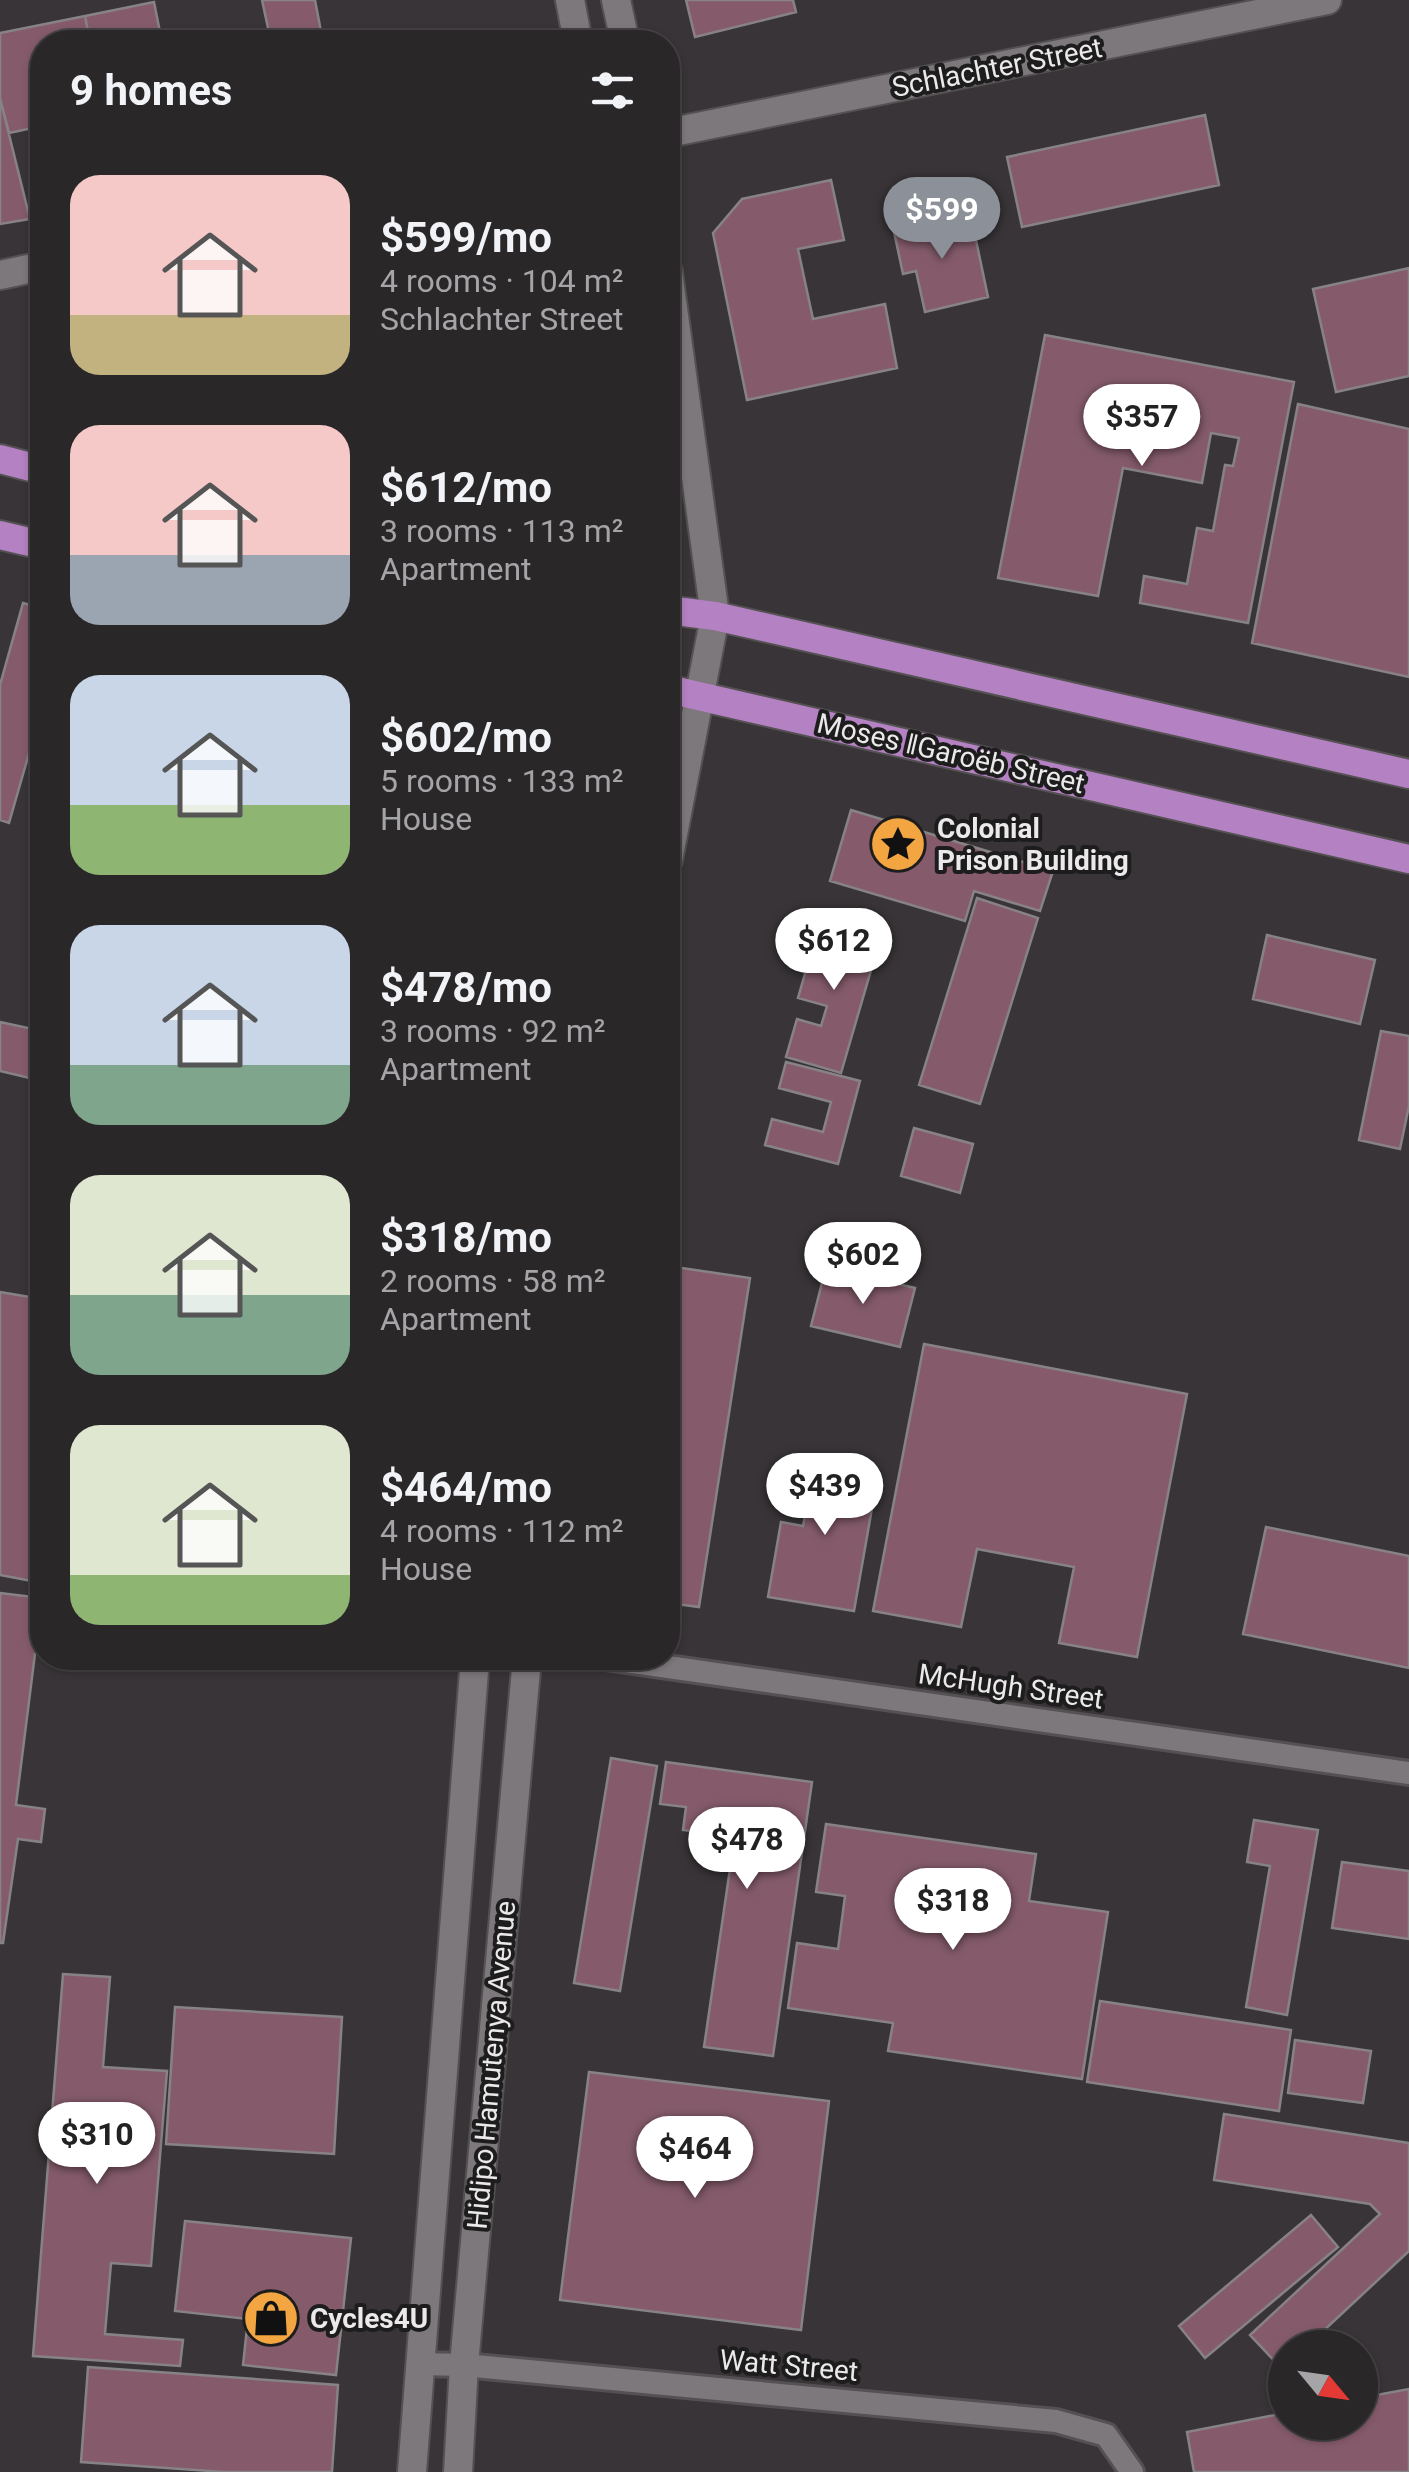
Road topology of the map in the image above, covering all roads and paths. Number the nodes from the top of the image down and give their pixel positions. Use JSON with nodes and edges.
{"nodes":[{"id":1,"x":570,"y":0,"type":"edge"},
{"id":2,"x":616,"y":0,"type":"edge"},
{"id":3,"x":1328,"y":0,"type":"edge"},
{"id":4,"x":576,"y":30,"type":"edge"},
{"id":5,"x":622,"y":30,"type":"edge"},
{"id":6,"x":680,"y":131,"type":"edge"},
{"id":7,"x":30,"y":269,"type":"edge"},
{"id":8,"x":0,"y":275,"type":"edge"},
{"id":9,"x":680,"y":358,"type":"edge"},
{"id":10,"x":0,"y":459,"type":"edge"},
{"id":11,"x":30,"y":467,"type":"edge"},
{"id":12,"x":0,"y":535,"type":"edge"},
{"id":13,"x":30,"y":541,"type":"edge"},
{"id":14,"x":680,"y":612,"type":"edge"},
{"id":15,"x":716,"y":616,"type":"junction"},
{"id":16,"x":680,"y":691,"type":"edge"},
{"id":17,"x":701,"y":695,"type":"junction"},
{"id":18,"x":1409,"y":774,"type":"edge"},
{"id":19,"x":680,"y":800,"type":"edge"},
{"id":20,"x":1409,"y":859,"type":"edge"},
{"id":21,"x":680,"y":1669,"type":"edge"},
{"id":22,"x":473,"y":1670,"type":"edge"},
{"id":23,"x":525,"y":1670,"type":"edge"},
{"id":24,"x":1409,"y":1773,"type":"edge"},
{"id":25,"x":420,"y":2364,"type":"junction"},
{"id":26,"x":464,"y":2365,"type":"junction"},
{"id":27,"x":412,"y":2472,"type":"edge"},
{"id":28,"x":458,"y":2472,"type":"edge"},
{"id":29,"x":1132,"y":2472,"type":"edge"}],
"edges":[{"from":1,"to":4,"type":"street"},
{"from":2,"to":5,"type":"street"},
{"from":3,"to":6,"type":"street","name":"Schlachter Street"},
{"from":7,"to":8,"type":"street"},
{"from":9,"to":15,"type":"street"},
{"from":10,"to":11,"type":"main road"},
{"from":12,"to":13,"type":"main road"},
{"from":14,"to":15,"type":"main road"},
{"from":15,"to":17,"type":"street"},
{"from":15,"to":18,"type":"main road"},
{"from":16,"to":17,"type":"main road","name":"Moses ǁGaroëb Street"},
{"from":17,"to":19,"type":"street"},
{"from":17,"to":20,"type":"main road","name":"Moses ǁGaroëb Street"},
{"from":21,"to":24,"type":"lane","name":"McHugh Street"},
{"from":22,"to":25,"type":"street","name":"Hidipo Hamutenya Avenue"},
{"from":23,"to":26,"type":"street","name":"Hidipo Hamutenya Avenue"},
{"from":25,"to":26,"type":"lane","name":"Watt Street"},
{"from":25,"to":27,"type":"street","name":"Hidipo Hamutenya Avenue"},
{"from":26,"to":28,"type":"street","name":"Hidipo Hamutenya Avenue"},
{"from":26,"to":29,"type":"lane","name":"Watt Street"}]}
